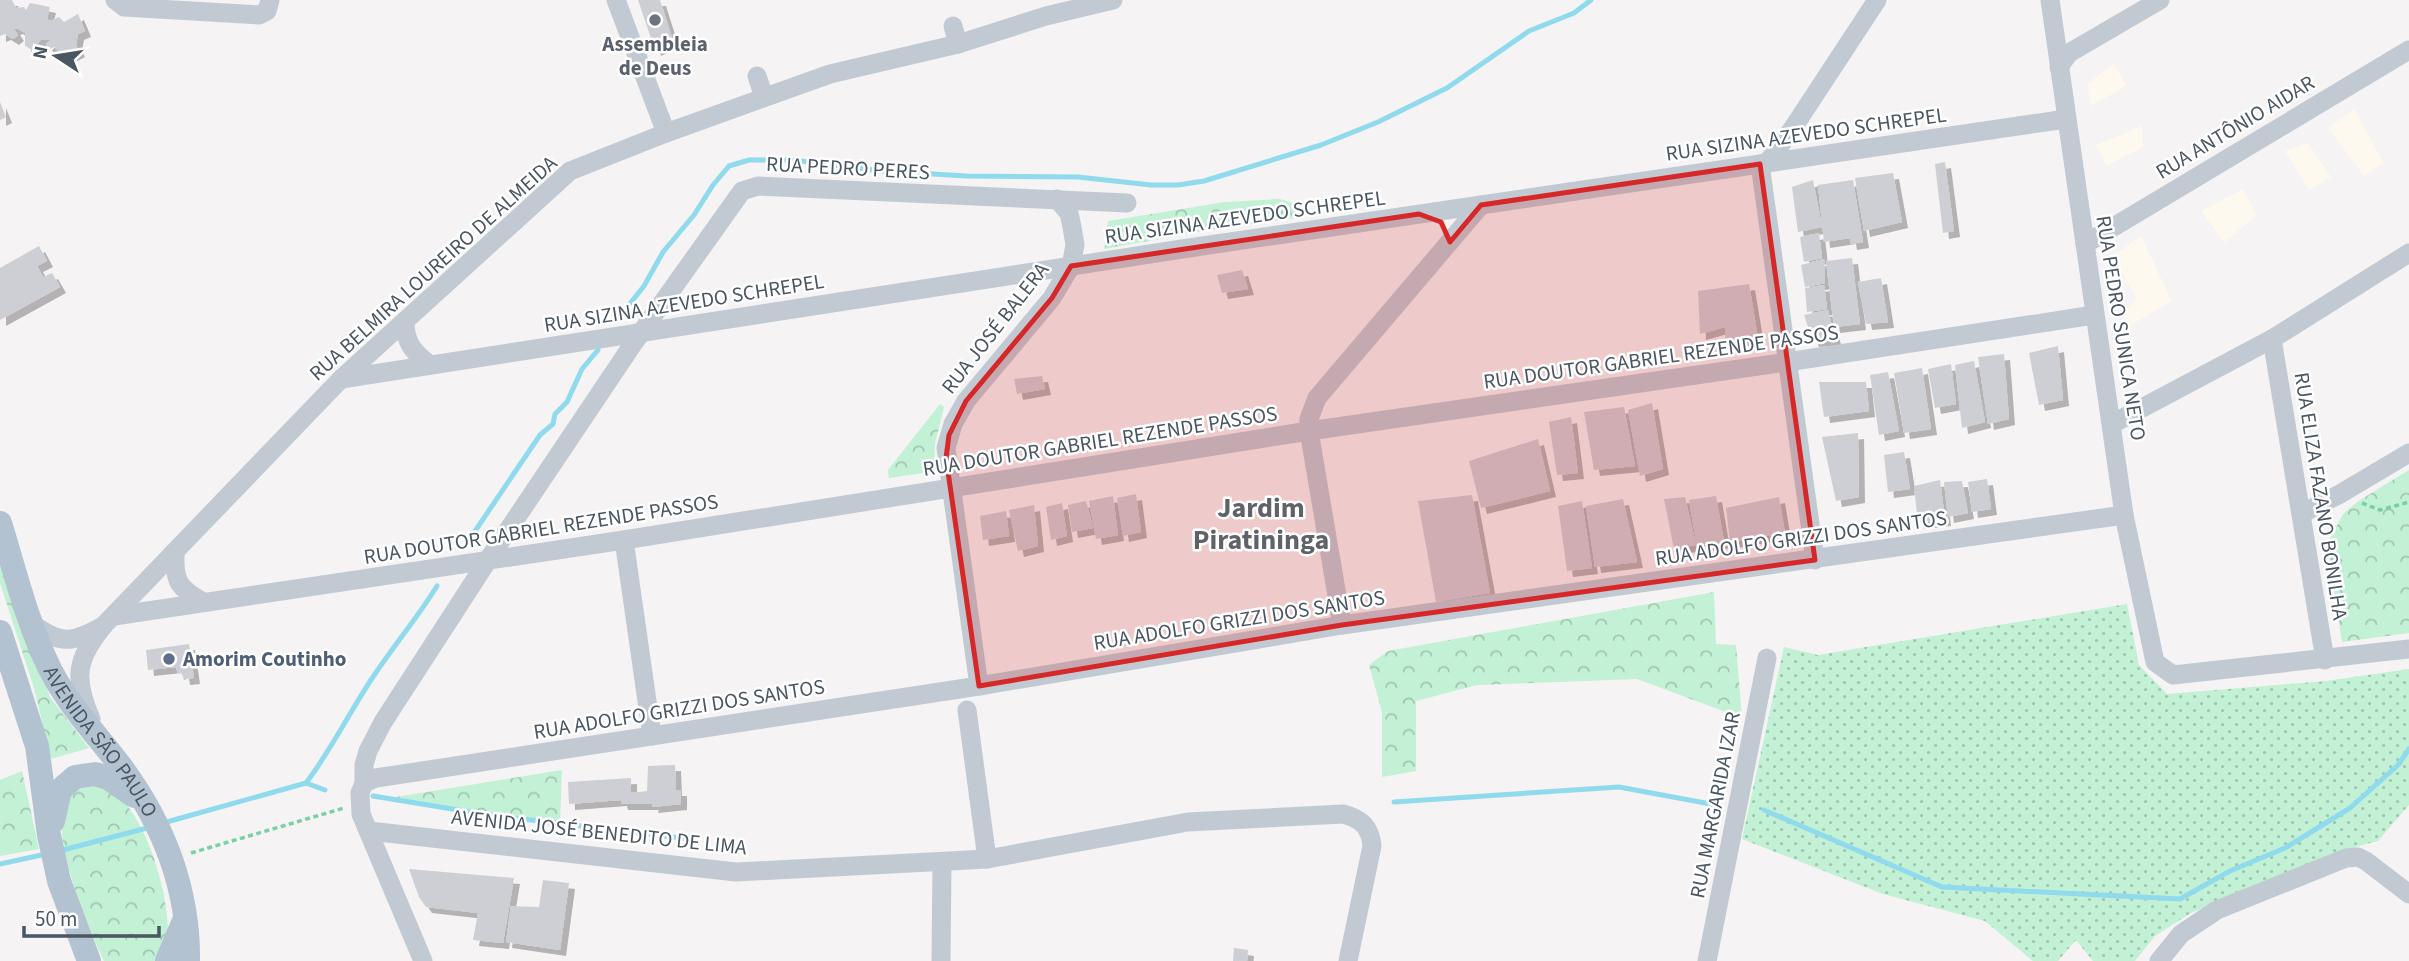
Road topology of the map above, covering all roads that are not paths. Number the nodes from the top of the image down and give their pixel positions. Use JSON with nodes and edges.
{"nodes":[{"id":1,"x":116,"y":0,"type":"edge"},
{"id":2,"x":616,"y":0,"type":"edge"},
{"id":3,"x":1113,"y":0,"type":"edge"},
{"id":4,"x":1877,"y":0,"type":"edge"},
{"id":5,"x":2050,"y":0,"type":"edge"},
{"id":6,"x":2160,"y":0,"type":"edge"},
{"id":7,"x":269,"y":5,"type":"edge"},
{"id":8,"x":1046,"y":8,"type":"edge"},
{"id":9,"x":2409,"y":50,"type":"edge"},
{"id":10,"x":2059,"y":66,"type":"junction"},
{"id":11,"x":757,"y":76,"type":"dead end"},
{"id":12,"x":764,"y":97,"type":"junction"},
{"id":13,"x":2067,"y":119,"type":"junction"},
{"id":14,"x":1793,"y":128,"type":"junction"},
{"id":15,"x":666,"y":133,"type":"junction"},
{"id":16,"x":1809,"y":156,"type":"junction"},
{"id":17,"x":1764,"y":163,"type":"junction"},
{"id":18,"x":1057,"y":199,"type":"junction"},
{"id":19,"x":1127,"y":203,"type":"dead end"},
{"id":20,"x":1480,"y":205,"type":"junction"},
{"id":21,"x":1419,"y":214,"type":"junction"},
{"id":22,"x":2085,"y":244,"type":"junction"},
{"id":23,"x":1441,"y":253,"type":"junction"},
{"id":24,"x":2409,"y":253,"type":"edge"},
{"id":25,"x":1071,"y":266,"type":"junction"},
{"id":26,"x":2094,"y":315,"type":"junction"},
{"id":27,"x":405,"y":321,"type":"junction"},
{"id":28,"x":641,"y":333,"type":"junction"},
{"id":29,"x":2272,"y":339,"type":"junction"},
{"id":30,"x":1787,"y":362,"type":"junction"},
{"id":31,"x":430,"y":365,"type":"junction"},
{"id":32,"x":341,"y":379,"type":"junction"},
{"id":33,"x":2112,"y":424,"type":"junction"},
{"id":34,"x":1309,"y":431,"type":"junction"},
{"id":35,"x":2409,"y":453,"type":"edge"},
{"id":36,"x":951,"y":488,"type":"junction"},
{"id":37,"x":2301,"y":514,"type":"junction"},
{"id":38,"x":2124,"y":515,"type":"junction"},
{"id":39,"x":0,"y":523,"type":"edge"},
{"id":40,"x":624,"y":540,"type":"junction"},
{"id":41,"x":175,"y":553,"type":"junction"},
{"id":42,"x":488,"y":560,"type":"junction"},
{"id":43,"x":1815,"y":560,"type":"junction"},
{"id":44,"x":203,"y":602,"type":"junction"},
{"id":45,"x":110,"y":620,"type":"junction"},
{"id":46,"x":31,"y":623,"type":"junction"},
{"id":47,"x":1342,"y":625,"type":"junction"},
{"id":48,"x":0,"y":632,"type":"edge"},
{"id":49,"x":2409,"y":649,"type":"edge"},
{"id":50,"x":1768,"y":658,"type":"dead end"},
{"id":51,"x":2325,"y":660,"type":"junction"},
{"id":52,"x":979,"y":686,"type":"junction"},
{"id":53,"x":967,"y":710,"type":"dead end"},
{"id":54,"x":652,"y":736,"type":"junction"},
{"id":55,"x":100,"y":739,"type":"junction"},
{"id":56,"x":364,"y":783,"type":"junction"},
{"id":57,"x":148,"y":810,"type":"junction"},
{"id":58,"x":369,"y":831,"type":"junction"},
{"id":59,"x":49,"y":835,"type":"junction"},
{"id":60,"x":987,"y":859,"type":"junction"},
{"id":61,"x":942,"y":862,"type":"junction"},
{"id":62,"x":2409,"y":894,"type":"edge"},
{"id":63,"x":187,"y":915,"type":"junction"},
{"id":64,"x":89,"y":959,"type":"edge"},
{"id":65,"x":167,"y":961,"type":"edge"},
{"id":66,"x":188,"y":961,"type":"edge"},
{"id":67,"x":424,"y":961,"type":"edge"},
{"id":68,"x":941,"y":961,"type":"edge"},
{"id":69,"x":1348,"y":961,"type":"edge"},
{"id":70,"x":1707,"y":961,"type":"edge"},
{"id":71,"x":2159,"y":961,"type":"edge"}],
"edges":[{"from":1,"to":7,"type":"street"},
{"from":2,"to":15,"type":"street"},
{"from":3,"to":8,"type":"street","name":"RUA BELMIRA LOUREIRO DE ALMEIDA"},
{"from":4,"to":14,"type":"street"},
{"from":5,"to":10,"type":"street","name":"RUA PEDRO SUNICA NETO"},
{"from":6,"to":10,"type":"street"},
{"from":8,"to":12,"type":"street","name":"RUA BELMIRA LOUREIRO DE ALMEIDA"},
{"from":9,"to":22,"type":"street","name":"RUA ANTÔNIO AIDAR"},
{"from":10,"to":13,"type":"street","name":"RUA PEDRO SUNICA NETO"},
{"from":11,"to":12,"type":"street"},
{"from":12,"to":15,"type":"street","name":"RUA BELMIRA LOUREIRO DE ALMEIDA"},
{"from":13,"to":16,"type":"street","name":"RUA SIZINA AZEVEDO SCHREPEL"},
{"from":13,"to":22,"type":"street","name":"RUA PEDRO SUNICA NETO"},
{"from":14,"to":16,"type":"street"},
{"from":14,"to":17,"type":"street"},
{"from":15,"to":27,"type":"street","name":"RUA BELMIRA LOUREIRO DE ALMEIDA"},
{"from":16,"to":17,"type":"street","name":"RUA SIZINA AZEVEDO SCHREPEL"},
{"from":17,"to":20,"type":"street","name":"RUA SIZINA AZEVEDO SCHREPEL"},
{"from":17,"to":30,"type":"street"},
{"from":18,"to":19,"type":"street","name":"RUA PEDRO PERES"},
{"from":18,"to":25,"type":"street","name":"RUA JOSÉ BALERA"},
{"from":18,"to":28,"type":"street","name":"RUA PEDRO PERES"},
{"from":20,"to":21,"type":"street","name":"RUA SIZINA AZEVEDO SCHREPEL"},
{"from":20,"to":23,"type":"street"},
{"from":21,"to":23,"type":"street"},
{"from":21,"to":25,"type":"street","name":"RUA SIZINA AZEVEDO SCHREPEL"},
{"from":22,"to":26,"type":"street","name":"RUA PEDRO SUNICA NETO"},
{"from":23,"to":34,"type":"street"},
{"from":24,"to":29,"type":"street"},
{"from":25,"to":28,"type":"street","name":"RUA SIZINA AZEVEDO SCHREPEL"},
{"from":25,"to":36,"type":"street","name":"RUA JOSÉ BALERA"},
{"from":26,"to":30,"type":"street","name":"RUA DOUTOR GABRIEL REZENDE PASSOS"},
{"from":26,"to":33,"type":"street","name":"RUA PEDRO SUNICA NETO"},
{"from":27,"to":31,"type":"street"},
{"from":27,"to":32,"type":"street","name":"RUA BELMIRA LOUREIRO DE ALMEIDA"},
{"from":28,"to":31,"type":"street","name":"RUA SIZINA AZEVEDO SCHREPEL"},
{"from":28,"to":42,"type":"street"},
{"from":29,"to":33,"type":"street"},
{"from":29,"to":37,"type":"street","name":"RUA ELIZA FAZANO BONILHA"},
{"from":30,"to":34,"type":"street","name":"RUA DOUTOR GABRIEL REZENDE PASSOS"},
{"from":30,"to":43,"type":"street"},
{"from":31,"to":32,"type":"street","name":"RUA SIZINA AZEVEDO SCHREPEL"},
{"from":32,"to":41,"type":"street","name":"RUA BELMIRA LOUREIRO DE ALMEIDA"},
{"from":33,"to":38,"type":"street","name":"RUA PEDRO SUNICA NETO"},
{"from":34,"to":36,"type":"street","name":"RUA DOUTOR GABRIEL REZENDE PASSOS"},
{"from":34,"to":47,"type":"street"},
{"from":35,"to":37,"type":"street"},
{"from":36,"to":40,"type":"street","name":"RUA DOUTOR GABRIEL REZENDE PASSOS"},
{"from":36,"to":52,"type":"street","name":"RUA JOSÉ BALERA"},
{"from":37,"to":51,"type":"street","name":"RUA ELIZA FAZANO BONILHA"},
{"from":38,"to":43,"type":"street","name":"RUA ADOLFO GRIZZI DOS SANTOS"},
{"from":38,"to":51,"type":"street","name":"RUA PEDRO SUNICA NETO"},
{"from":39,"to":46,"type":"main road","name":"AVENIDA SÃO PAULO"},
{"from":40,"to":42,"type":"street","name":"RUA DOUTOR GABRIEL REZENDE PASSOS"},
{"from":40,"to":54,"type":"street"},
{"from":41,"to":44,"type":"street"},
{"from":41,"to":45,"type":"street","name":"RUA BELMIRA LOUREIRO DE ALMEIDA"},
{"from":42,"to":44,"type":"street","name":"RUA DOUTOR GABRIEL REZENDE PASSOS"},
{"from":42,"to":56,"type":"street"},
{"from":43,"to":47,"type":"street","name":"RUA ADOLFO GRIZZI DOS SANTOS"},
{"from":44,"to":45,"type":"street","name":"RUA DOUTOR GABRIEL REZENDE PASSOS"},
{"from":45,"to":46,"type":"street","name":"RUA BELMIRA LOUREIRO DE ALMEIDA"},
{"from":45,"to":55,"type":"street","name":"RUA BELMIRA LOUREIRO DE ALMEIDA"},
{"from":46,"to":55,"type":"main road","name":"AVENIDA SÃO PAULO"},
{"from":47,"to":52,"type":"street","name":"RUA ADOLFO GRIZZI DOS SANTOS"},
{"from":48,"to":59,"type":"main road","name":"AVENIDA SÃO PAULO"},
{"from":49,"to":51,"type":"street"},
{"from":50,"to":70,"type":"street","name":"RUA MARGARIDA IZAR"},
{"from":52,"to":54,"type":"street","name":"RUA ADOLFO GRIZZI DOS SANTOS"},
{"from":53,"to":60,"type":"street"},
{"from":54,"to":56,"type":"street","name":"RUA ADOLFO GRIZZI DOS SANTOS"},
{"from":55,"to":57,"type":"main road","name":"AVENIDA SÃO PAULO"},
{"from":56,"to":58,"type":"street"},
{"from":57,"to":59,"type":"main road"},
{"from":57,"to":63,"type":"main road","name":"AVENIDA SÃO PAULO"},
{"from":58,"to":61,"type":"street","name":"AVENIDA JOSÉ BENEDITO DE LIMA"},
{"from":58,"to":67,"type":"street"},
{"from":59,"to":64,"type":"main road","name":"AVENIDA SÃO PAULO"},
{"from":60,"to":61,"type":"street","name":"AVENIDA JOSÉ BENEDITO DE LIMA"},
{"from":60,"to":69,"type":"street","name":"AVENIDA JOSÉ BENEDITO DE LIMA"},
{"from":61,"to":68,"type":"street"},
{"from":62,"to":71,"type":"street"},
{"from":63,"to":65,"type":"main road"},
{"from":63,"to":66,"type":"main road","name":"AVENIDA SÃO PAULO"}]}
